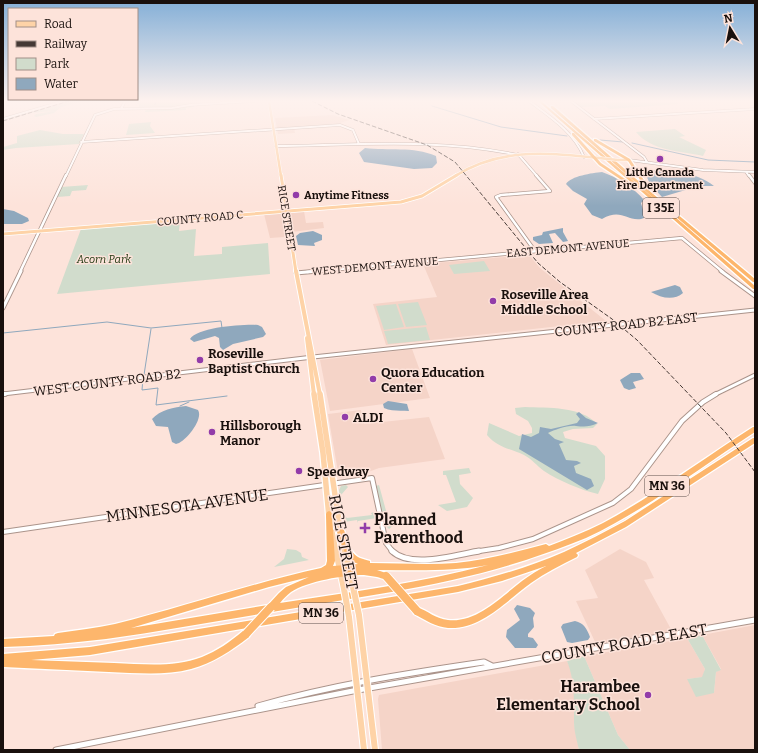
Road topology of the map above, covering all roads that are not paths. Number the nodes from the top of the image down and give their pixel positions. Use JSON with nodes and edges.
{"nodes":[{"id":1,"x":84,"y":136,"type":"edge"},
{"id":2,"x":168,"y":136,"type":"edge"},
{"id":3,"x":275,"y":136,"type":"edge"},
{"id":4,"x":356,"y":136,"type":"edge"},
{"id":5,"x":570,"y":136,"type":"edge"},
{"id":6,"x":576,"y":136,"type":"edge"},
{"id":7,"x":582,"y":136,"type":"edge"},
{"id":8,"x":587,"y":136,"type":"edge"},
{"id":9,"x":592,"y":136,"type":"edge"},
{"id":10,"x":616,"y":136,"type":"edge"},
{"id":11,"x":81,"y":142,"type":"junction"},
{"id":12,"x":359,"y":144,"type":"junction"},
{"id":13,"x":276,"y":146,"type":"junction"},
{"id":14,"x":500,"y":151,"type":"junction"},
{"id":15,"x":514,"y":152,"type":"junction"},
{"id":16,"x":529,"y":154,"type":"junction"},
{"id":17,"x":518,"y":155,"type":"junction"},
{"id":18,"x":584,"y":157,"type":"junction"},
{"id":19,"x":594,"y":158,"type":"junction"},
{"id":20,"x":629,"y":160,"type":"junction"},
{"id":21,"x":647,"y":162,"type":"junction"},
{"id":22,"x":746,"y":172,"type":"junction"},
{"id":23,"x":755,"y":172,"type":"edge"},
{"id":24,"x":755,"y":183,"type":"edge"},
{"id":25,"x":649,"y":195,"type":"junction"},
{"id":26,"x":286,"y":211,"type":"junction"},
{"id":27,"x":40,"y":231,"type":"junction"},
{"id":28,"x":3,"y":234,"type":"edge"},
{"id":29,"x":535,"y":252,"type":"junction"},
{"id":30,"x":454,"y":259,"type":"joint"},
{"id":31,"x":296,"y":273,"type":"junction"},
{"id":32,"x":755,"y":282,"type":"edge"},
{"id":33,"x":755,"y":288,"type":"edge"},
{"id":34,"x":755,"y":296,"type":"edge"},
{"id":35,"x":3,"y":308,"type":"edge"},
{"id":36,"x":755,"y":310,"type":"edge"},
{"id":37,"x":497,"y":338,"type":"joint"},
{"id":38,"x":310,"y":357,"type":"junction"},
{"id":39,"x":755,"y":375,"type":"edge"},
{"id":40,"x":3,"y":394,"type":"edge"},
{"id":41,"x":755,"y":429,"type":"edge"},
{"id":42,"x":755,"y":440,"type":"edge"},
{"id":43,"x":333,"y":484,"type":"junction"},
{"id":44,"x":326,"y":485,"type":"junction"},
{"id":45,"x":329,"y":514,"type":"junction"},
{"id":46,"x":627,"y":523,"type":"junction"},
{"id":47,"x":3,"y":532,"type":"edge"},
{"id":48,"x":341,"y":532,"type":"junction"},
{"id":49,"x":577,"y":538,"type":"junction"},
{"id":50,"x":393,"y":566,"type":"junction"},
{"id":51,"x":350,"y":570,"type":"junction"},
{"id":52,"x":322,"y":571,"type":"junction"},
{"id":53,"x":340,"y":571,"type":"junction"},
{"id":54,"x":755,"y":620,"type":"edge"},
{"id":55,"x":4,"y":643,"type":"edge"},
{"id":56,"x":3,"y":658,"type":"edge"},
{"id":57,"x":3,"y":663,"type":"edge"},
{"id":58,"x":368,"y":685,"type":"junction"},
{"id":59,"x":357,"y":686,"type":"junction"},
{"id":60,"x":56,"y":750,"type":"edge"},
{"id":61,"x":364,"y":750,"type":"edge"},
{"id":62,"x":374,"y":750,"type":"edge"}],
"edges":[{"from":1,"to":11,"type":"street"},
{"from":2,"to":11,"type":"street"},
{"from":3,"to":13,"type":"main road","name":"RICE STREET"},
{"from":4,"to":12,"type":"street"},
{"from":5,"to":18,"type":"street"},
{"from":6,"to":19,"type":"highway"},
{"from":7,"to":25,"type":"highway","number":"I 35E"},
{"from":8,"to":25,"type":"highway","number":"I 35E"},
{"from":9,"to":20,"type":"highway"},
{"from":10,"to":21,"type":"street"},
{"from":11,"to":27,"type":"street"},
{"from":12,"to":13,"type":"street"},
{"from":12,"to":14,"type":"street"},
{"from":13,"to":26,"type":"main road","name":"RICE STREET"},
{"from":14,"to":15,"type":"street"},
{"from":14,"to":17,"type":"street"},
{"from":15,"to":16,"type":"main road"},
{"from":15,"to":17,"type":"street"},
{"from":16,"to":17,"type":"main road","name":"COUNTY ROAD C"},
{"from":16,"to":18,"type":"main road"},
{"from":17,"to":26,"type":"main road","name":"COUNTY ROAD C"},
{"from":17,"to":29,"type":"street"},
{"from":18,"to":19,"type":"main road"},
{"from":19,"to":20,"type":"main road","bridge":true},
{"from":19,"to":25,"type":"highway"},
{"from":20,"to":21,"type":"street"},
{"from":20,"to":25,"type":"highway"},
{"from":21,"to":22,"type":"street"},
{"from":22,"to":23,"type":"street"},
{"from":22,"to":24,"type":"street"},
{"from":25,"to":32,"type":"highway","number":"I 35E"},
{"from":25,"to":33,"type":"highway","number":"I 35E"},
{"from":26,"to":27,"type":"main road","name":"COUNTY ROAD C"},
{"from":26,"to":31,"type":"main road","name":"RICE STREET"},
{"from":27,"to":28,"type":"main road","name":"COUNTY ROAD C"},
{"from":27,"to":35,"type":"street"},
{"from":29,"to":30,"type":"street","name":"EAST DEMONT AVENUE"},
{"from":29,"to":34,"type":"street","name":"EAST DEMONT AVENUE"},
{"from":30,"to":31,"type":"street","name":"WEST DEMONT AVENUE"},
{"from":31,"to":38,"type":"main road","name":"RICE STREET"},
{"from":36,"to":37,"type":"street","name":"COUNTY ROAD B2 EAST"},
{"from":37,"to":38,"type":"street","name":"WEST COUNTY ROAD B2"},
{"from":38,"to":40,"type":"street","name":"WEST COUNTY ROAD B2"},
{"from":38,"to":43,"type":"main road","name":"RICE STREET"},
{"from":38,"to":44,"type":"main road","name":"RICE STREET"},
{"from":39,"to":43,"type":"street","name":"MINNESOTA AVENUE"},
{"from":41,"to":49,"type":"highway","number":"MN 36"},
{"from":42,"to":46,"type":"highway","number":"MN 36"},
{"from":43,"to":44,"type":"street","name":"MINNESOTA AVENUE"},
{"from":43,"to":48,"type":"main road","name":"RICE STREET"},
{"from":44,"to":45,"type":"main road","name":"RICE STREET"},
{"from":44,"to":47,"type":"street","name":"MINNESOTA AVENUE"},
{"from":45,"to":52,"type":"highway"},
{"from":45,"to":53,"type":"main road","name":"RICE STREET"},
{"from":46,"to":51,"type":"highway","bridge":true},
{"from":46,"to":56,"type":"highway","number":"MN 36"},
{"from":48,"to":50,"type":"highway"},
{"from":48,"to":51,"type":"main road","name":"RICE STREET"},
{"from":49,"to":50,"type":"highway"},
{"from":49,"to":55,"type":"highway","number":"MN 36"},
{"from":50,"to":51,"type":"highway"},
{"from":51,"to":53,"type":"highway"},
{"from":51,"to":58,"type":"main road","name":"RICE STREET","bridge":true},
{"from":52,"to":53,"type":"highway"},
{"from":52,"to":55,"type":"highway"},
{"from":53,"to":57,"type":"highway","bridge":true},
{"from":53,"to":59,"type":"main road","name":"RICE STREET","bridge":true},
{"from":54,"to":58,"type":"street","name":"COUNTY ROAD B EAST"},
{"from":58,"to":59,"type":"street","name":"COUNTY ROAD B EAST"},
{"from":58,"to":62,"type":"main road","name":"RICE STREET"},
{"from":59,"to":60,"type":"street","name":"COUNTY ROAD B EAST"},
{"from":59,"to":61,"type":"main road","name":"RICE STREET"}]}
